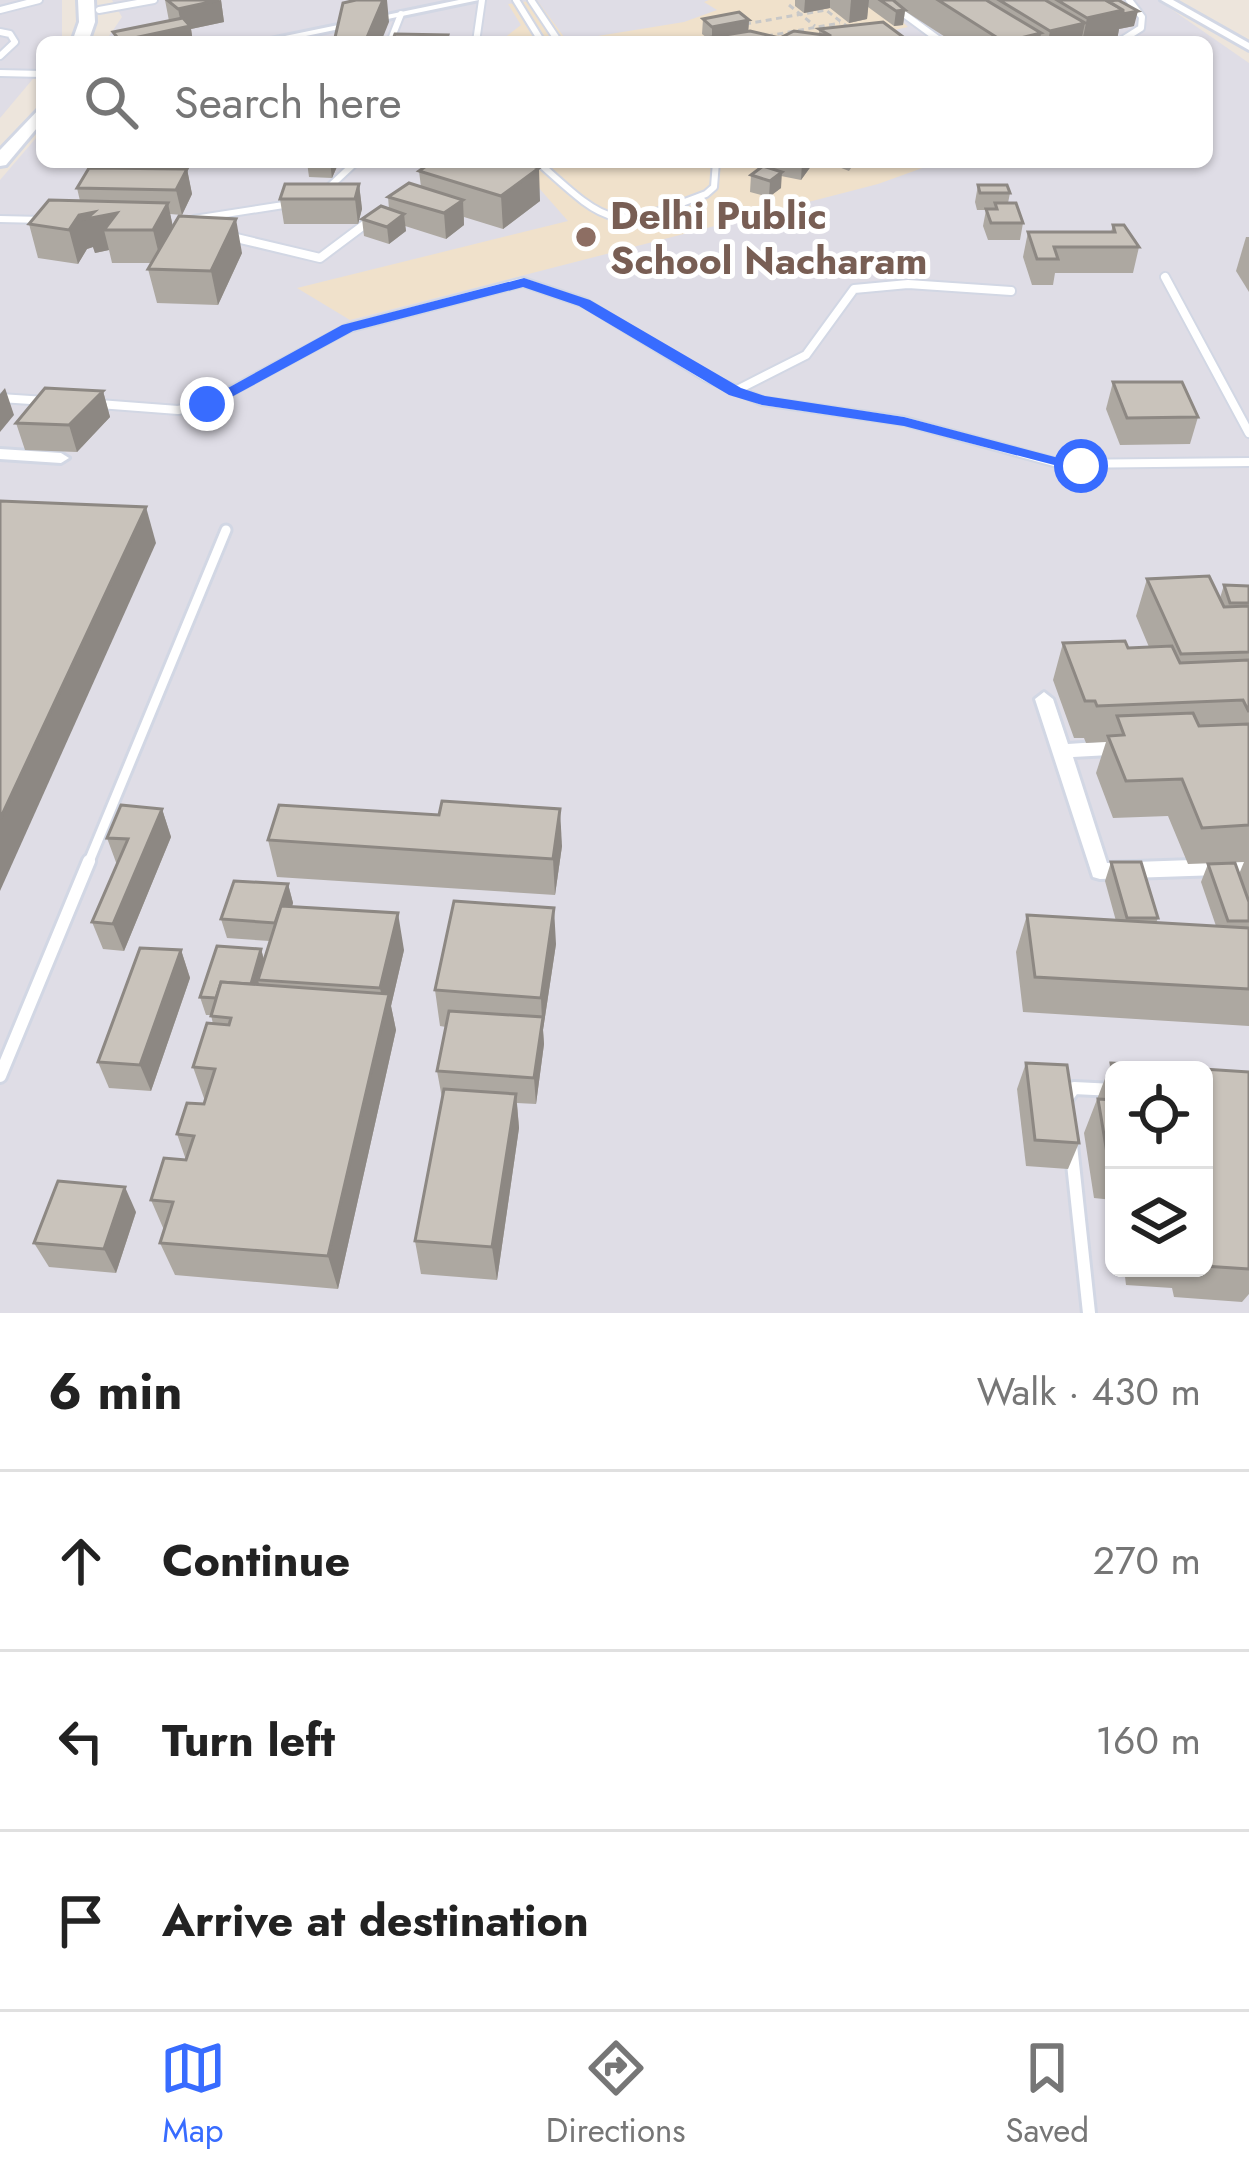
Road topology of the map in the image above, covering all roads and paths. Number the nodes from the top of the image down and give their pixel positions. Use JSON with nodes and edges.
{"nodes":[{"id":1,"x":39,"y":0,"type":"edge"},
{"id":2,"x":154,"y":0,"type":"edge"},
{"id":3,"x":478,"y":0,"type":"edge"},
{"id":4,"x":516,"y":0,"type":"edge"},
{"id":5,"x":531,"y":0,"type":"edge"},
{"id":6,"x":885,"y":0,"type":"edge"},
{"id":7,"x":1129,"y":0,"type":"edge"},
{"id":8,"x":1166,"y":0,"type":"edge"},
{"id":9,"x":94,"y":3,"type":"edge"},
{"id":10,"x":789,"y":5,"type":"dead end"},
{"id":11,"x":0,"y":10,"type":"edge"},
{"id":12,"x":400,"y":14,"type":"junction"},
{"id":13,"x":801,"y":15,"type":"junction"},
{"id":14,"x":842,"y":23,"type":"junction"},
{"id":15,"x":739,"y":26,"type":"edge"},
{"id":16,"x":817,"y":27,"type":"junction"},
{"id":17,"x":850,"y":29,"type":"edge"},
{"id":18,"x":0,"y":32,"type":"edge"},
{"id":19,"x":82,"y":36,"type":"edge"},
{"id":20,"x":94,"y":36,"type":"edge"},
{"id":21,"x":327,"y":36,"type":"edge"},
{"id":22,"x":392,"y":36,"type":"edge"},
{"id":23,"x":476,"y":36,"type":"edge"},
{"id":24,"x":538,"y":36,"type":"edge"},
{"id":25,"x":555,"y":36,"type":"edge"},
{"id":26,"x":766,"y":36,"type":"edge"},
{"id":27,"x":934,"y":36,"type":"edge"},
{"id":28,"x":1128,"y":36,"type":"edge"},
{"id":29,"x":1249,"y":47,"type":"edge"},
{"id":30,"x":0,"y":56,"type":"edge"},
{"id":31,"x":0,"y":73,"type":"edge"},
{"id":32,"x":36,"y":74,"type":"edge"},
{"id":33,"x":36,"y":101,"type":"edge"},
{"id":34,"x":36,"y":118,"type":"edge"},
{"id":35,"x":0,"y":140,"type":"edge"},
{"id":36,"x":0,"y":160,"type":"edge"},
{"id":37,"x":350,"y":168,"type":"edge"},
{"id":38,"x":545,"y":168,"type":"edge"},
{"id":39,"x":716,"y":168,"type":"edge"},
{"id":40,"x":314,"y":201,"type":"edge"},
{"id":41,"x":293,"y":204,"type":"edge"},
{"id":42,"x":0,"y":219,"type":"edge"},
{"id":43,"x":190,"y":219,"type":"edge"},
{"id":44,"x":373,"y":219,"type":"edge"},
{"id":45,"x":63,"y":220,"type":"edge"},
{"id":46,"x":212,"y":233,"type":"edge"},
{"id":47,"x":1165,"y":277,"type":"dead end"},
{"id":48,"x":1011,"y":290,"type":"dead end"},
{"id":49,"x":735,"y":392,"type":"junction"},
{"id":50,"x":0,"y":398,"type":"edge"},
{"id":51,"x":67,"y":402,"type":"edge"},
{"id":52,"x":89,"y":404,"type":"edge"},
{"id":53,"x":1249,"y":433,"type":"edge"},
{"id":54,"x":0,"y":454,"type":"edge"},
{"id":55,"x":61,"y":458,"type":"dead end"},
{"id":56,"x":1249,"y":462,"type":"edge"},
{"id":57,"x":226,"y":530,"type":"dead end"},
{"id":58,"x":1044,"y":699,"type":"dead end"},
{"id":59,"x":1149,"y":746,"type":"edge"},
{"id":60,"x":1061,"y":751,"type":"junction"},
{"id":61,"x":1249,"y":866,"type":"edge"},
{"id":62,"x":0,"y":1076,"type":"edge"},
{"id":63,"x":1105,"y":1090,"type":"edge"},
{"id":64,"x":1089,"y":1313,"type":"edge"}],
"edges":[{"from":1,"to":11,"type":"lane"},
{"from":2,"to":9,"type":"lane"},
{"from":3,"to":12,"type":"street"},
{"from":3,"to":23,"type":"lane"},
{"from":4,"to":24,"type":"lane"},
{"from":5,"to":25,"type":"lane"},
{"from":6,"to":27,"type":"lane"},
{"from":7,"to":28,"type":"lane"},
{"from":8,"to":29,"type":"street"},
{"from":9,"to":19,"type":"main road"},
{"from":9,"to":20,"type":"main road"},
{"from":10,"to":13,"type":"path"},
{"from":12,"to":21,"type":"street"},
{"from":12,"to":22,"type":"lane"},
{"from":13,"to":14,"type":"path"},
{"from":13,"to":15,"type":"path"},
{"from":13,"to":16,"type":"path"},
{"from":14,"to":16,"type":"path"},
{"from":14,"to":17,"type":"path"},
{"from":16,"to":26,"type":"path"},
{"from":18,"to":30,"type":"lane"},
{"from":31,"to":32,"type":"lane"},
{"from":33,"to":35,"type":"main road"},
{"from":34,"to":36,"type":"main road"},
{"from":37,"to":40,"type":"lane"},
{"from":38,"to":39,"type":"lane"},
{"from":41,"to":43,"type":"lane"},
{"from":42,"to":45,"type":"lane"},
{"from":44,"to":46,"type":"lane"},
{"from":47,"to":53,"type":"lane"},
{"from":48,"to":49,"type":"lane"},
{"from":49,"to":52,"type":"lane"},
{"from":49,"to":56,"type":"lane"},
{"from":50,"to":51,"type":"lane"},
{"from":54,"to":55,"type":"street"},
{"from":57,"to":62,"type":"lane"},
{"from":58,"to":60,"type":"street"},
{"from":59,"to":60,"type":"street"},
{"from":60,"to":61,"type":"street"},
{"from":63,"to":64,"type":"lane"}]}
